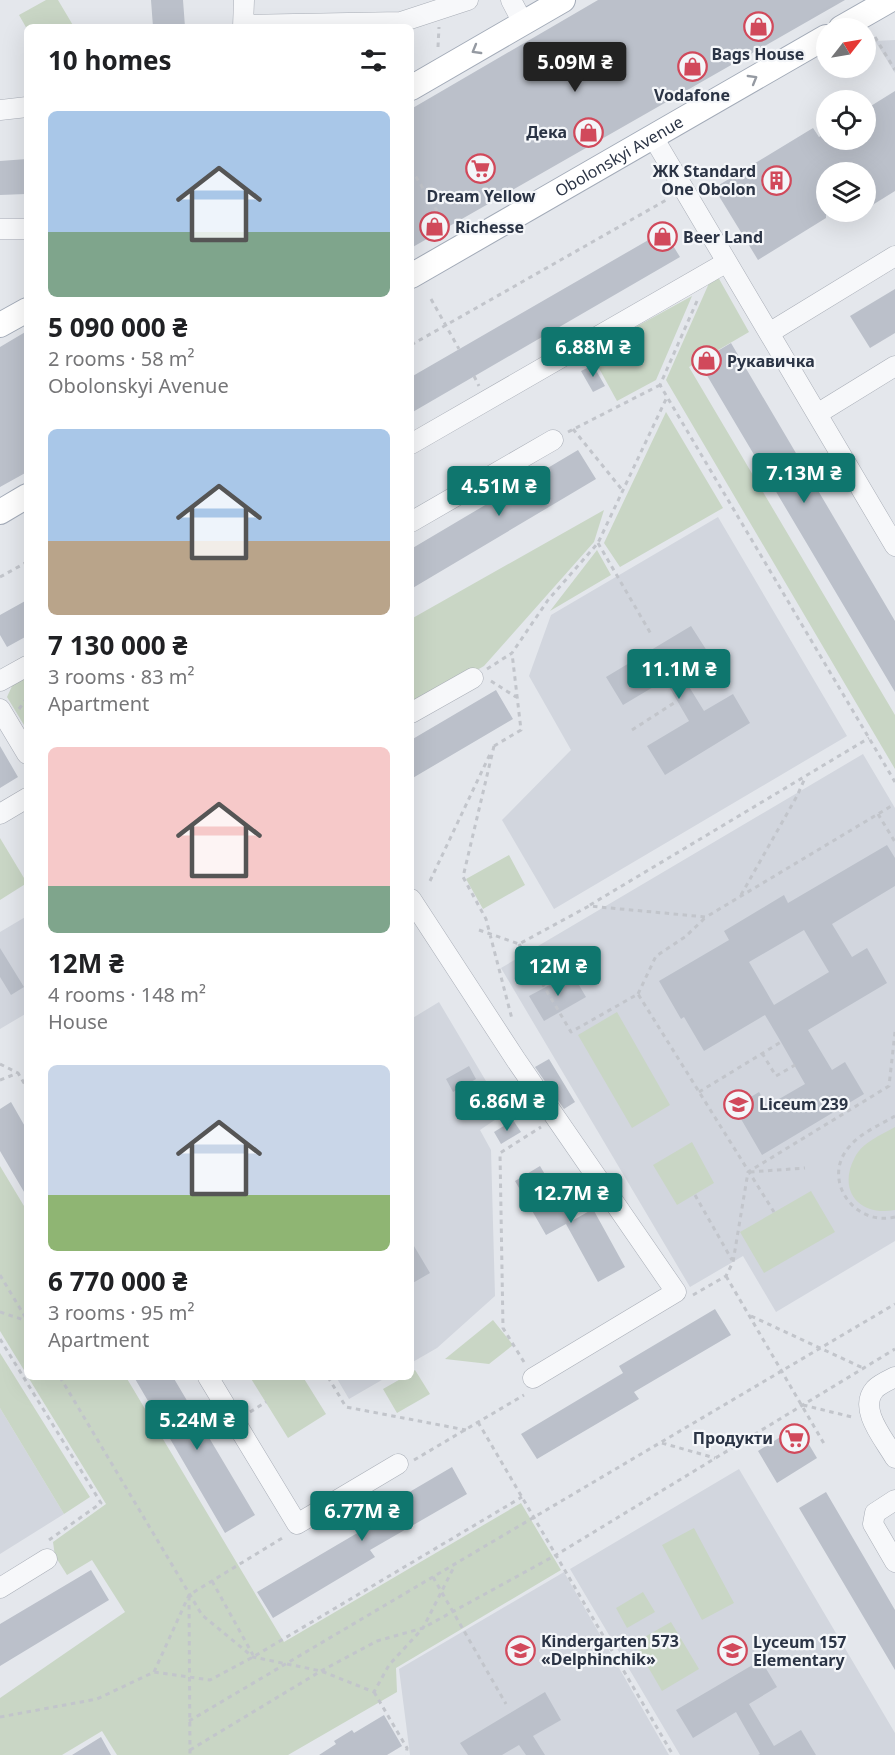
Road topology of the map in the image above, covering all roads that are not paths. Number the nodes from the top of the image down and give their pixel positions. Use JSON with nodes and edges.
{"nodes":[{"id":1,"x":244,"y":0,"type":"edge"},
{"id":2,"x":468,"y":0,"type":"edge"},
{"id":3,"x":511,"y":0,"type":"edge"},
{"id":4,"x":563,"y":0,"type":"edge"},
{"id":5,"x":890,"y":0,"type":"edge"},
{"id":6,"x":858,"y":18,"type":"edge"},
{"id":7,"x":523,"y":23,"type":"junction"},
{"id":8,"x":243,"y":24,"type":"edge"},
{"id":9,"x":322,"y":24,"type":"edge"},
{"id":10,"x":816,"y":43,"type":"edge"},
{"id":11,"x":414,"y":86,"type":"edge"},
{"id":12,"x":24,"y":107,"type":"edge"},
{"id":13,"x":0,"y":110,"type":"edge"},
{"id":14,"x":653,"y":137,"type":"junction"},
{"id":15,"x":0,"y":229,"type":"edge"},
{"id":16,"x":24,"y":230,"type":"edge"},
{"id":17,"x":895,"y":256,"type":"edge"},
{"id":18,"x":727,"y":261,"type":"junction"},
{"id":19,"x":414,"y":274,"type":"edge"},
{"id":20,"x":24,"y":312,"type":"edge"},
{"id":21,"x":0,"y":325,"type":"edge"},
{"id":22,"x":769,"y":333,"type":"junction"},
{"id":23,"x":895,"y":366,"type":"edge"},
{"id":24,"x":817,"y":414,"type":"junction"},
{"id":25,"x":553,"y":440,"type":"road end"},
{"id":26,"x":414,"y":442,"type":"edge"},
{"id":27,"x":24,"y":498,"type":"edge"},
{"id":28,"x":0,"y":512,"type":"edge"},
{"id":29,"x":414,"y":520,"type":"edge"},
{"id":30,"x":893,"y":539,"type":"edge"},
{"id":31,"x":24,"y":668,"type":"edge"},
{"id":32,"x":476,"y":676,"type":"road end"},
{"id":33,"x":0,"y":681,"type":"edge"},
{"id":34,"x":0,"y":708,"type":"edge"},
{"id":35,"x":414,"y":711,"type":"edge"},
{"id":36,"x":24,"y":749,"type":"edge"},
{"id":37,"x":24,"y":800,"type":"edge"},
{"id":38,"x":0,"y":814,"type":"edge"},
{"id":39,"x":414,"y":904,"type":"edge"},
{"id":40,"x":895,"y":1377,"type":"edge"},
{"id":41,"x":533,"y":1378,"type":"road end"},
{"id":42,"x":210,"y":1380,"type":"edge"},
{"id":43,"x":895,"y":1458,"type":"edge"},
{"id":44,"x":404,"y":1463,"type":"road end"},
{"id":45,"x":895,"y":1500,"type":"edge"},
{"id":46,"x":47,"y":1559,"type":"road end"},
{"id":47,"x":895,"y":1562,"type":"edge"},
{"id":48,"x":0,"y":1588,"type":"edge"}],
"edges":[{"from":1,"to":8,"type":"lane"},
{"from":2,"to":9,"type":"lane"},
{"from":3,"to":7,"type":"lane"},
{"from":4,"to":7,"type":"main road"},
{"from":5,"to":6,"type":"main road"},
{"from":7,"to":11,"type":"main road","one_way":true},
{"from":14,"to":10,"type":"main road","name":"Obolonskyi Avenue","one_way":true},
{"from":12,"to":13,"type":"lane"},
{"from":14,"to":18,"type":"lane"},
{"from":14,"to":19,"type":"main road","name":"Obolonskyi Avenue"},
{"from":15,"to":16,"type":"lane"},
{"from":17,"to":22,"type":"lane"},
{"from":18,"to":22,"type":"lane"},
{"from":18,"to":26,"type":"lane"},
{"from":20,"to":21,"type":"main road"},
{"from":22,"to":24,"type":"lane"},
{"from":23,"to":24,"type":"lane"},
{"from":24,"to":30,"type":"lane"},
{"from":25,"to":29,"type":"lane"},
{"from":27,"to":28,"type":"main road"},
{"from":31,"to":33,"type":"lane"},
{"from":32,"to":35,"type":"lane"},
{"from":34,"to":36,"type":"lane"},
{"from":37,"to":38,"type":"lane"},
{"from":39,"to":41,"type":"lane"},
{"from":40,"to":43,"type":"lane"},
{"from":42,"to":44,"type":"lane"},
{"from":45,"to":47,"type":"lane"},
{"from":46,"to":48,"type":"lane"}]}
